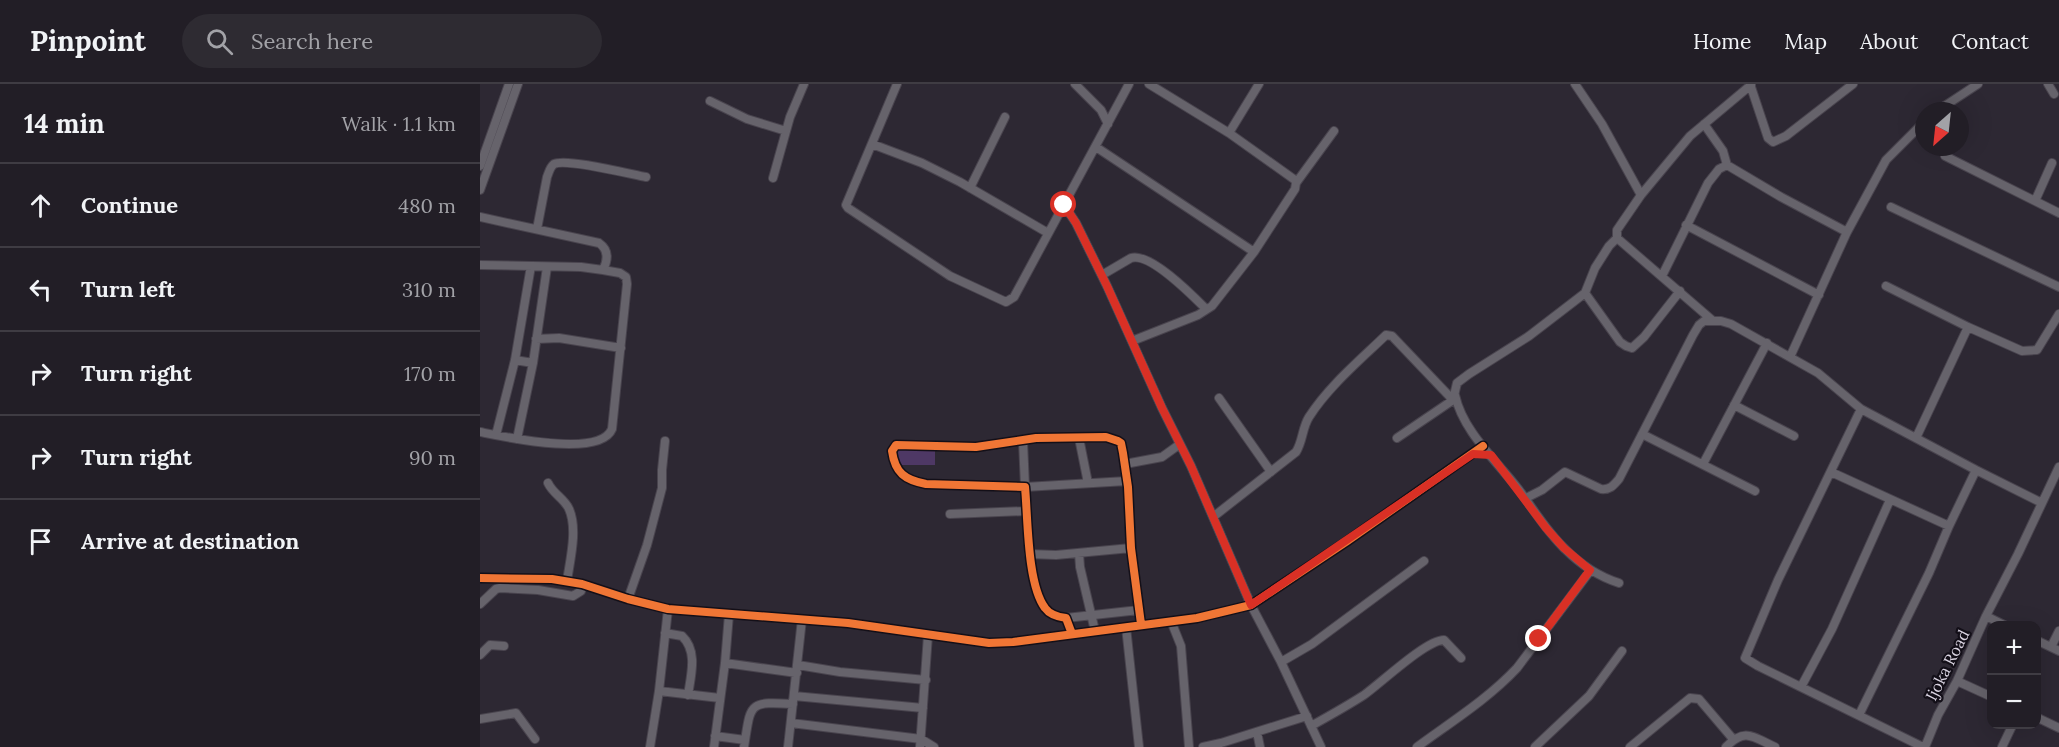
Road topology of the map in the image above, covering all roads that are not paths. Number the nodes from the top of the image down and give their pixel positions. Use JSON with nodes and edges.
{"nodes":[{"id":1,"x":509,"y":84,"type":"edge"},
{"id":2,"x":518,"y":84,"type":"edge"},
{"id":3,"x":804,"y":84,"type":"edge"},
{"id":4,"x":897,"y":84,"type":"edge"},
{"id":5,"x":1075,"y":84,"type":"edge"},
{"id":6,"x":1129,"y":84,"type":"edge"},
{"id":7,"x":1149,"y":84,"type":"edge"},
{"id":8,"x":1259,"y":84,"type":"edge"},
{"id":9,"x":1575,"y":84,"type":"edge"},
{"id":10,"x":1750,"y":84,"type":"edge"},
{"id":11,"x":1853,"y":84,"type":"edge"},
{"id":12,"x":1978,"y":84,"type":"edge"},
{"id":13,"x":2048,"y":84,"type":"edge"},
{"id":14,"x":2054,"y":93,"type":"dead end"},
{"id":15,"x":710,"y":101,"type":"dead end"},
{"id":16,"x":1951,"y":102,"type":"edge"},
{"id":17,"x":1101,"y":110,"type":"junction"},
{"id":18,"x":1114,"y":114,"type":"junction"},
{"id":19,"x":1005,"y":117,"type":"dead end"},
{"id":20,"x":1108,"y":124,"type":"junction"},
{"id":21,"x":1704,"y":124,"type":"junction"},
{"id":22,"x":786,"y":131,"type":"junction"},
{"id":23,"x":1334,"y":131,"type":"dead end"},
{"id":24,"x":1915,"y":131,"type":"edge"},
{"id":25,"x":1229,"y":133,"type":"junction"},
{"id":26,"x":872,"y":144,"type":"junction"},
{"id":27,"x":1096,"y":147,"type":"junction"},
{"id":28,"x":1945,"y":156,"type":"dead end"},
{"id":29,"x":2052,"y":163,"type":"dead end"},
{"id":30,"x":1727,"y":165,"type":"junction"},
{"id":31,"x":480,"y":166,"type":"edge"},
{"id":32,"x":646,"y":177,"type":"dead end"},
{"id":33,"x":773,"y":178,"type":"dead end"},
{"id":34,"x":1296,"y":183,"type":"junction"},
{"id":35,"x":970,"y":188,"type":"junction"},
{"id":36,"x":480,"y":190,"type":"edge"},
{"id":37,"x":1641,"y":195,"type":"junction"},
{"id":38,"x":2036,"y":201,"type":"junction"},
{"id":39,"x":1064,"y":205,"type":"junction"},
{"id":40,"x":1891,"y":207,"type":"dead end"},
{"id":41,"x":2059,"y":213,"type":"edge"},
{"id":42,"x":480,"y":217,"type":"edge"},
{"id":43,"x":1686,"y":225,"type":"junction"},
{"id":44,"x":537,"y":229,"type":"junction"},
{"id":45,"x":1048,"y":232,"type":"junction"},
{"id":46,"x":1847,"y":232,"type":"junction"},
{"id":47,"x":1617,"y":238,"type":"junction"},
{"id":48,"x":1254,"y":252,"type":"junction"},
{"id":49,"x":480,"y":265,"type":"edge"},
{"id":50,"x":531,"y":266,"type":"junction"},
{"id":51,"x":547,"y":267,"type":"junction"},
{"id":52,"x":603,"y":270,"type":"junction"},
{"id":53,"x":1102,"y":275,"type":"junction"},
{"id":54,"x":1662,"y":276,"type":"junction"},
{"id":55,"x":1886,"y":286,"type":"dead end"},
{"id":56,"x":2059,"y":287,"type":"edge"},
{"id":57,"x":1680,"y":291,"type":"junction"},
{"id":58,"x":528,"y":293,"type":"junction"},
{"id":59,"x":1585,"y":293,"type":"junction"},
{"id":60,"x":543,"y":295,"type":"junction"},
{"id":61,"x":1819,"y":295,"type":"junction"},
{"id":62,"x":1206,"y":309,"type":"junction"},
{"id":63,"x":2059,"y":314,"type":"edge"},
{"id":64,"x":1712,"y":320,"type":"junction"},
{"id":65,"x":1968,"y":327,"type":"junction"},
{"id":66,"x":536,"y":339,"type":"junction"},
{"id":67,"x":1132,"y":341,"type":"junction"},
{"id":68,"x":1767,"y":343,"type":"junction"},
{"id":69,"x":621,"y":348,"type":"junction"},
{"id":70,"x":1790,"y":357,"type":"junction"},
{"id":71,"x":515,"y":360,"type":"junction"},
{"id":72,"x":533,"y":363,"type":"junction"},
{"id":73,"x":1454,"y":397,"type":"junction"},
{"id":74,"x":1219,"y":398,"type":"dead end"},
{"id":75,"x":1734,"y":405,"type":"junction"},
{"id":76,"x":1861,"y":409,"type":"junction"},
{"id":77,"x":480,"y":432,"type":"edge"},
{"id":78,"x":1642,"y":434,"type":"junction"},
{"id":79,"x":496,"y":435,"type":"junction"},
{"id":80,"x":1794,"y":436,"type":"dead end"},
{"id":81,"x":1079,"y":438,"type":"junction"},
{"id":82,"x":1397,"y":438,"type":"dead end"},
{"id":83,"x":1916,"y":438,"type":"junction"},
{"id":84,"x":517,"y":439,"type":"junction"},
{"id":85,"x":665,"y":441,"type":"dead end"},
{"id":86,"x":1023,"y":441,"type":"junction"},
{"id":87,"x":1180,"y":444,"type":"junction"},
{"id":88,"x":1483,"y":446,"type":"junction"},
{"id":89,"x":1473,"y":454,"type":"junction"},
{"id":90,"x":1491,"y":455,"type":"junction"},
{"id":91,"x":1125,"y":464,"type":"junction"},
{"id":92,"x":1703,"y":464,"type":"junction"},
{"id":93,"x":2059,"y":467,"type":"edge"},
{"id":94,"x":1976,"y":470,"type":"junction"},
{"id":95,"x":1271,"y":472,"type":"junction"},
{"id":96,"x":1831,"y":472,"type":"junction"},
{"id":97,"x":1127,"y":481,"type":"junction"},
{"id":98,"x":548,"y":483,"type":"dead end"},
{"id":99,"x":1089,"y":483,"type":"junction"},
{"id":100,"x":1025,"y":487,"type":"junction"},
{"id":101,"x":1755,"y":491,"type":"dead end"},
{"id":102,"x":1526,"y":498,"type":"junction"},
{"id":103,"x":1890,"y":500,"type":"junction"},
{"id":104,"x":2042,"y":503,"type":"junction"},
{"id":105,"x":1028,"y":512,"type":"junction"},
{"id":106,"x":950,"y":514,"type":"dead end"},
{"id":107,"x":1213,"y":517,"type":"junction"},
{"id":108,"x":1949,"y":526,"type":"junction"},
{"id":109,"x":1131,"y":548,"type":"junction"},
{"id":110,"x":1079,"y":553,"type":"junction"},
{"id":111,"x":1029,"y":554,"type":"junction"},
{"id":112,"x":1424,"y":561,"type":"dead end"},
{"id":113,"x":1590,"y":570,"type":"junction"},
{"id":114,"x":480,"y":578,"type":"edge"},
{"id":115,"x":567,"y":581,"type":"junction"},
{"id":116,"x":1619,"y":583,"type":"dead end"},
{"id":117,"x":582,"y":584,"type":"junction"},
{"id":118,"x":628,"y":599,"type":"junction"},
{"id":119,"x":480,"y":604,"type":"edge"},
{"id":120,"x":1251,"y":605,"type":"junction"},
{"id":121,"x":668,"y":609,"type":"junction"},
{"id":122,"x":1139,"y":610,"type":"junction"},
{"id":123,"x":729,"y":614,"type":"junction"},
{"id":124,"x":1091,"y":615,"type":"junction"},
{"id":125,"x":1986,"y":616,"type":"junction"},
{"id":126,"x":1066,"y":618,"type":"junction"},
{"id":127,"x":801,"y":619,"type":"junction"},
{"id":128,"x":1171,"y":621,"type":"junction"},
{"id":129,"x":1996,"y":621,"type":"edge"},
{"id":130,"x":1141,"y":624,"type":"junction"},
{"id":131,"x":1126,"y":627,"type":"junction"},
{"id":132,"x":1095,"y":631,"type":"junction"},
{"id":133,"x":2059,"y":631,"type":"edge"},
{"id":134,"x":665,"y":633,"type":"junction"},
{"id":135,"x":1072,"y":634,"type":"junction"},
{"id":136,"x":928,"y":635,"type":"junction"},
{"id":137,"x":2041,"y":642,"type":"edge"},
{"id":138,"x":504,"y":646,"type":"dead end"},
{"id":139,"x":2051,"y":647,"type":"junction"},
{"id":140,"x":1622,"y":651,"type":"dead end"},
{"id":141,"x":2059,"y":651,"type":"edge"},
{"id":142,"x":480,"y":655,"type":"edge"},
{"id":143,"x":1461,"y":658,"type":"dead end"},
{"id":144,"x":1281,"y":662,"type":"junction"},
{"id":145,"x":725,"y":663,"type":"junction"},
{"id":146,"x":797,"y":669,"type":"junction"},
{"id":147,"x":926,"y":680,"type":"junction"},
{"id":148,"x":1957,"y":681,"type":"junction"},
{"id":149,"x":1801,"y":687,"type":"junction"},
{"id":150,"x":659,"y":692,"type":"junction"},
{"id":151,"x":688,"y":695,"type":"junction"},
{"id":152,"x":1987,"y":695,"type":"edge"},
{"id":153,"x":720,"y":698,"type":"junction"},
{"id":154,"x":794,"y":700,"type":"junction"},
{"id":155,"x":923,"y":708,"type":"junction"},
{"id":156,"x":1859,"y":715,"type":"junction"},
{"id":157,"x":1307,"y":717,"type":"junction"},
{"id":158,"x":480,"y":719,"type":"edge"},
{"id":159,"x":2041,"y":719,"type":"edge"},
{"id":160,"x":791,"y":723,"type":"junction"},
{"id":161,"x":1311,"y":726,"type":"junction"},
{"id":162,"x":2059,"y":728,"type":"edge"},
{"id":163,"x":2011,"y":729,"type":"edge"},
{"id":164,"x":1257,"y":732,"type":"junction"},
{"id":165,"x":715,"y":736,"type":"junction"},
{"id":166,"x":535,"y":739,"type":"dead end"},
{"id":167,"x":1733,"y":739,"type":"junction"},
{"id":168,"x":745,"y":743,"type":"edge"},
{"id":169,"x":921,"y":743,"type":"edge"},
{"id":170,"x":1222,"y":745,"type":"edge"},
{"id":171,"x":650,"y":747,"type":"edge"},
{"id":172,"x":714,"y":747,"type":"edge"},
{"id":173,"x":788,"y":747,"type":"edge"},
{"id":174,"x":934,"y":747,"type":"edge"},
{"id":175,"x":1139,"y":747,"type":"edge"},
{"id":176,"x":1190,"y":747,"type":"edge"},
{"id":177,"x":1203,"y":747,"type":"edge"},
{"id":178,"x":1260,"y":747,"type":"edge"},
{"id":179,"x":1321,"y":747,"type":"edge"},
{"id":180,"x":1417,"y":747,"type":"edge"},
{"id":181,"x":1535,"y":747,"type":"edge"},
{"id":182,"x":1630,"y":747,"type":"edge"},
{"id":183,"x":1726,"y":747,"type":"edge"},
{"id":184,"x":1775,"y":747,"type":"edge"},
{"id":185,"x":1924,"y":747,"type":"edge"},
{"id":186,"x":2002,"y":747,"type":"edge"}],
"edges":[{"from":1,"to":31,"type":"street"},
{"from":2,"to":36,"type":"street"},
{"from":3,"to":22,"type":"street"},
{"from":4,"to":26,"type":"street"},
{"from":5,"to":17,"type":"street"},
{"from":6,"to":18,"type":"street"},
{"from":7,"to":25,"type":"street"},
{"from":8,"to":25,"type":"street"},
{"from":9,"to":37,"type":"street"},
{"from":10,"to":11,"type":"street"},
{"from":10,"to":21,"type":"street"},
{"from":12,"to":16,"type":"street"},
{"from":13,"to":14,"type":"street"},
{"from":15,"to":22,"type":"street"},
{"from":17,"to":18,"type":"street"},
{"from":17,"to":20,"type":"street"},
{"from":18,"to":20,"type":"street"},
{"from":19,"to":35,"type":"street"},
{"from":20,"to":27,"type":"street"},
{"from":21,"to":30,"type":"street"},
{"from":21,"to":37,"type":"street"},
{"from":22,"to":33,"type":"street"},
{"from":23,"to":34,"type":"street"},
{"from":24,"to":46,"type":"street"},
{"from":25,"to":34,"type":"street"},
{"from":26,"to":35,"type":"street"},
{"from":26,"to":45,"type":"street"},
{"from":27,"to":39,"type":"street"},
{"from":27,"to":48,"type":"street"},
{"from":28,"to":38,"type":"street"},
{"from":29,"to":38,"type":"street"},
{"from":30,"to":43,"type":"street"},
{"from":30,"to":46,"type":"street"},
{"from":32,"to":44,"type":"street"},
{"from":34,"to":48,"type":"street"},
{"from":35,"to":45,"type":"street"},
{"from":37,"to":47,"type":"street"},
{"from":38,"to":41,"type":"street"},
{"from":39,"to":45,"type":"street"},
{"from":39,"to":53,"type":"street"},
{"from":40,"to":56,"type":"street"},
{"from":42,"to":44,"type":"street"},
{"from":43,"to":54,"type":"street"},
{"from":43,"to":61,"type":"street"},
{"from":44,"to":52,"type":"street"},
{"from":46,"to":61,"type":"street"},
{"from":47,"to":54,"type":"street"},
{"from":47,"to":59,"type":"street"},
{"from":48,"to":62,"type":"street"},
{"from":49,"to":50,"type":"street"},
{"from":50,"to":51,"type":"street"},
{"from":50,"to":58,"type":"street"},
{"from":51,"to":52,"type":"street"},
{"from":51,"to":60,"type":"street"},
{"from":52,"to":69,"type":"street"},
{"from":53,"to":62,"type":"street"},
{"from":53,"to":67,"type":"street"},
{"from":54,"to":57,"type":"street"},
{"from":55,"to":65,"type":"street"},
{"from":57,"to":59,"type":"street"},
{"from":57,"to":64,"type":"street"},
{"from":58,"to":60,"type":"street"},
{"from":58,"to":71,"type":"street"},
{"from":59,"to":73,"type":"street"},
{"from":60,"to":66,"type":"street"},
{"from":61,"to":70,"type":"street"},
{"from":62,"to":67,"type":"street"},
{"from":63,"to":65,"type":"street"},
{"from":64,"to":68,"type":"street"},
{"from":64,"to":78,"type":"street"},
{"from":65,"to":83,"type":"street"},
{"from":66,"to":69,"type":"street"},
{"from":66,"to":72,"type":"street"},
{"from":67,"to":87,"type":"street"},
{"from":68,"to":70,"type":"street"},
{"from":68,"to":75,"type":"street"},
{"from":69,"to":84,"type":"street"},
{"from":70,"to":76,"type":"street"},
{"from":71,"to":72,"type":"street"},
{"from":71,"to":79,"type":"street"},
{"from":72,"to":84,"type":"street"},
{"from":73,"to":82,"type":"street"},
{"from":73,"to":88,"type":"street"},
{"from":73,"to":95,"type":"street"},
{"from":74,"to":95,"type":"street"},
{"from":75,"to":80,"type":"street"},
{"from":75,"to":92,"type":"street"},
{"from":76,"to":83,"type":"street"},
{"from":76,"to":96,"type":"street"},
{"from":77,"to":79,"type":"street"},
{"from":78,"to":92,"type":"street"},
{"from":78,"to":102,"type":"street"},
{"from":79,"to":84,"type":"street"},
{"from":81,"to":86,"type":"street"},
{"from":81,"to":91,"type":"street"},
{"from":81,"to":99,"type":"street"},
{"from":83,"to":94,"type":"street"},
{"from":85,"to":118,"type":"street"},
{"from":86,"to":100,"type":"street"},
{"from":86,"to":100,"type":"street"},
{"from":87,"to":91,"type":"street"},
{"from":87,"to":107,"type":"street"},
{"from":88,"to":89,"type":"street"},
{"from":88,"to":90,"type":"street"},
{"from":89,"to":90,"type":"street"},
{"from":89,"to":120,"type":"street"},
{"from":90,"to":102,"type":"street"},
{"from":91,"to":97,"type":"street"},
{"from":92,"to":101,"type":"street"},
{"from":93,"to":104,"type":"street","name":"Ijoka Road"},
{"from":94,"to":104,"type":"street"},
{"from":94,"to":108,"type":"street"},
{"from":95,"to":107,"type":"street"},
{"from":96,"to":103,"type":"street"},
{"from":96,"to":149,"type":"street"},
{"from":97,"to":99,"type":"street"},
{"from":97,"to":109,"type":"street"},
{"from":98,"to":115,"type":"street"},
{"from":99,"to":100,"type":"street"},
{"from":100,"to":105,"type":"street"},
{"from":102,"to":113,"type":"street"},
{"from":103,"to":108,"type":"street"},
{"from":103,"to":149,"type":"street"},
{"from":104,"to":125,"type":"street","name":"Ijoka Road"},
{"from":105,"to":106,"type":"street"},
{"from":105,"to":111,"type":"street"},
{"from":107,"to":120,"type":"street"},
{"from":108,"to":156,"type":"street"},
{"from":109,"to":110,"type":"street"},
{"from":109,"to":122,"type":"street"},
{"from":110,"to":111,"type":"street"},
{"from":110,"to":124,"type":"street"},
{"from":111,"to":126,"type":"street"},
{"from":112,"to":144,"type":"street"},
{"from":113,"to":116,"type":"street"},
{"from":113,"to":180,"type":"street"},
{"from":114,"to":115,"type":"street"},
{"from":115,"to":117,"type":"street"},
{"from":117,"to":118,"type":"street"},
{"from":117,"to":119,"type":"street"},
{"from":118,"to":121,"type":"street"},
{"from":120,"to":128,"type":"street"},
{"from":120,"to":144,"type":"street"},
{"from":121,"to":123,"type":"street"},
{"from":121,"to":134,"type":"street"},
{"from":122,"to":124,"type":"street"},
{"from":122,"to":130,"type":"street"},
{"from":123,"to":127,"type":"street"},
{"from":123,"to":145,"type":"street"},
{"from":124,"to":126,"type":"street"},
{"from":124,"to":132,"type":"street"},
{"from":125,"to":129,"type":"street"},
{"from":125,"to":148,"type":"street","name":"Ijoka Road"},
{"from":126,"to":135,"type":"street"},
{"from":127,"to":136,"type":"street"},
{"from":127,"to":146,"type":"street"},
{"from":128,"to":130,"type":"street"},
{"from":128,"to":176,"type":"street"},
{"from":130,"to":131,"type":"street"},
{"from":131,"to":132,"type":"street"},
{"from":131,"to":175,"type":"street"},
{"from":132,"to":135,"type":"street"},
{"from":133,"to":139,"type":"street"},
{"from":134,"to":150,"type":"street"},
{"from":134,"to":151,"type":"street"},
{"from":135,"to":136,"type":"street"},
{"from":136,"to":147,"type":"street"},
{"from":137,"to":139,"type":"street"},
{"from":138,"to":142,"type":"street"},
{"from":139,"to":141,"type":"street"},
{"from":140,"to":181,"type":"street"},
{"from":143,"to":161,"type":"street"},
{"from":144,"to":157,"type":"street"},
{"from":145,"to":146,"type":"street"},
{"from":145,"to":153,"type":"street"},
{"from":146,"to":147,"type":"street"},
{"from":146,"to":154,"type":"street"},
{"from":147,"to":155,"type":"street"},
{"from":148,"to":152,"type":"street"},
{"from":148,"to":185,"type":"street","name":"Ijoka Road"},
{"from":149,"to":156,"type":"street"},
{"from":150,"to":151,"type":"street"},
{"from":150,"to":171,"type":"street"},
{"from":151,"to":153,"type":"street"},
{"from":153,"to":165,"type":"street"},
{"from":154,"to":155,"type":"street"},
{"from":154,"to":160,"type":"street"},
{"from":154,"to":168,"type":"street"},
{"from":155,"to":169,"type":"street"},
{"from":156,"to":185,"type":"street"},
{"from":157,"to":161,"type":"street"},
{"from":157,"to":164,"type":"street"},
{"from":158,"to":166,"type":"street"},
{"from":159,"to":162,"type":"street"},
{"from":160,"to":169,"type":"street"},
{"from":160,"to":173,"type":"street"},
{"from":161,"to":179,"type":"street"},
{"from":163,"to":186,"type":"street"},
{"from":164,"to":170,"type":"street"},
{"from":164,"to":178,"type":"street"},
{"from":165,"to":168,"type":"street"},
{"from":165,"to":172,"type":"street"},
{"from":167,"to":182,"type":"street"},
{"from":167,"to":183,"type":"street"},
{"from":167,"to":184,"type":"street"},
{"from":169,"to":174,"type":"street"},
{"from":170,"to":177,"type":"street"}]}
